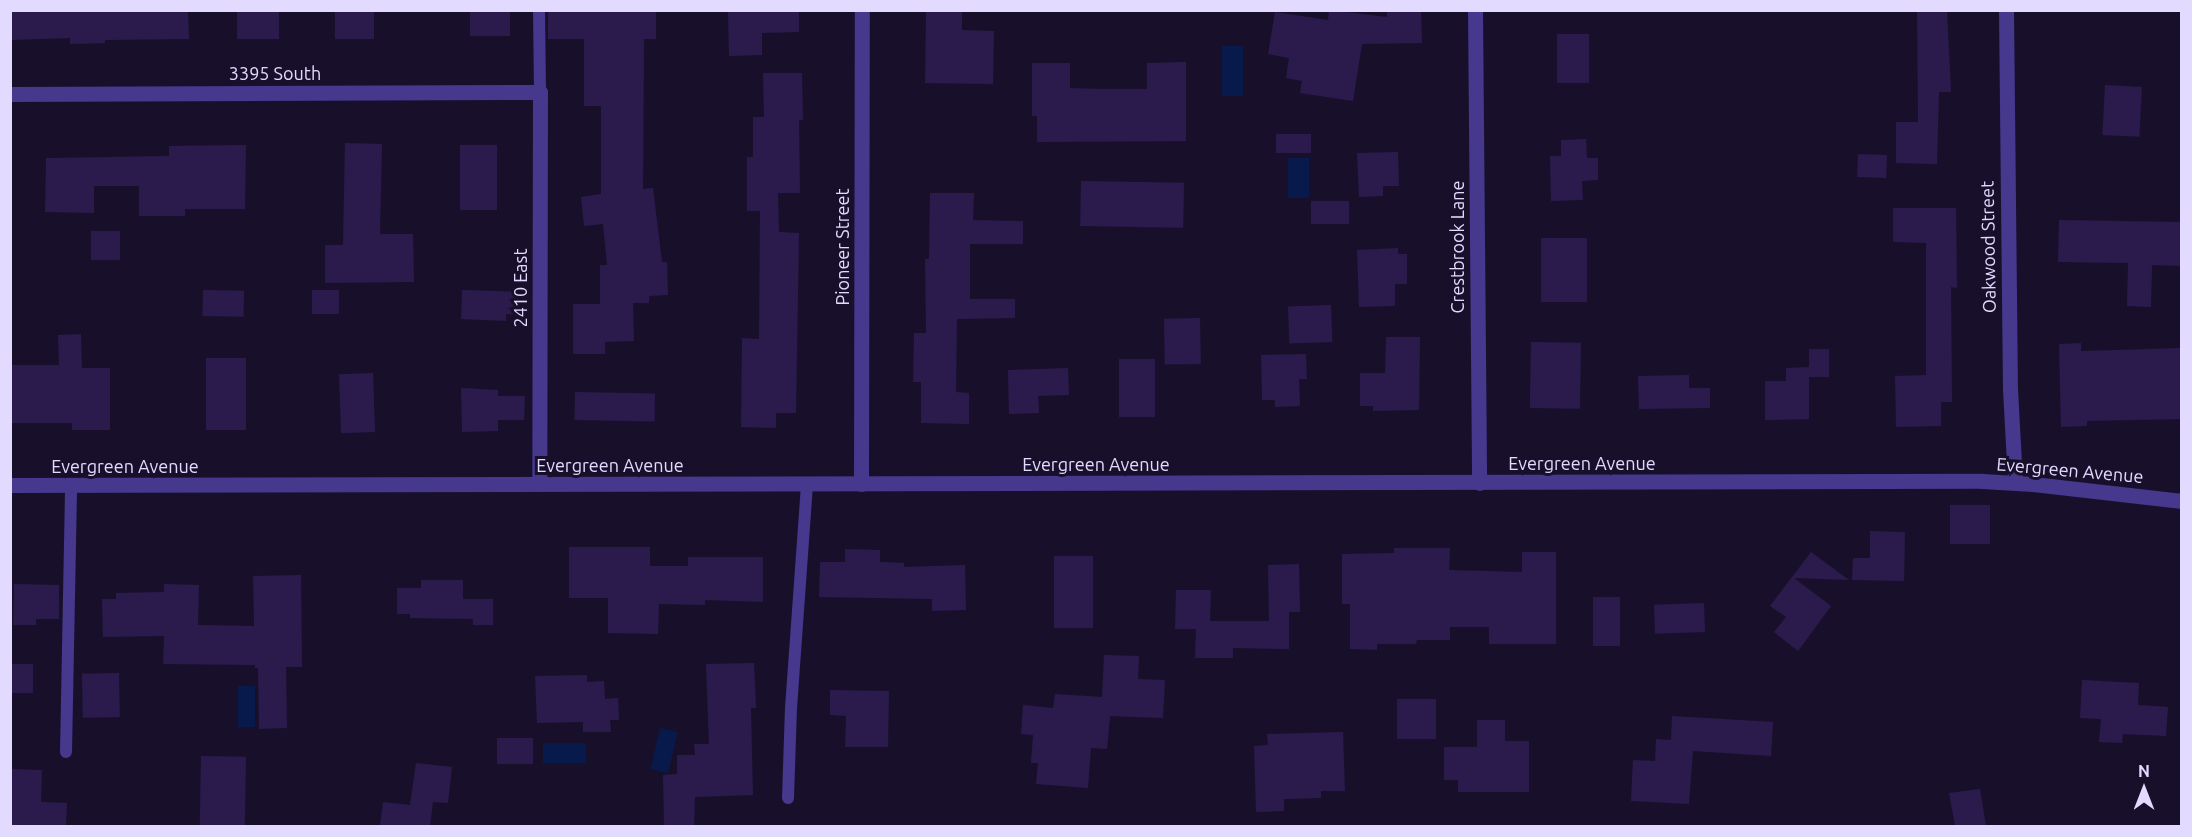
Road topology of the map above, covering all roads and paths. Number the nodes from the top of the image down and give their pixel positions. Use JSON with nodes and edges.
{"nodes":[{"id":1,"x":539,"y":10,"type":"edge"},
{"id":2,"x":862,"y":10,"type":"edge"},
{"id":3,"x":1475,"y":10,"type":"edge"},
{"id":4,"x":2006,"y":10,"type":"edge"},
{"id":5,"x":540,"y":92,"type":"junction"},
{"id":6,"x":10,"y":94,"type":"edge"},
{"id":7,"x":2015,"y":482,"type":"junction"},
{"id":8,"x":1479,"y":483,"type":"junction"},
{"id":9,"x":539,"y":484,"type":"junction"},
{"id":10,"x":807,"y":484,"type":"junction"},
{"id":11,"x":861,"y":484,"type":"junction"},
{"id":12,"x":10,"y":485,"type":"edge"},
{"id":13,"x":71,"y":486,"type":"junction"},
{"id":14,"x":2181,"y":501,"type":"edge"},
{"id":15,"x":66,"y":752,"type":"dead end"},
{"id":16,"x":788,"y":798,"type":"dead end"}],
"edges":[{"from":1,"to":5,"type":"lane"},
{"from":2,"to":11,"type":"street","name":"Pioneer Street"},
{"from":3,"to":8,"type":"street","name":"Crestbrook Lane"},
{"from":4,"to":7,"type":"street","name":"Oakwood Street"},
{"from":5,"to":6,"type":"street","name":"3395 South"},
{"from":5,"to":9,"type":"street","name":"2410 East"},
{"from":7,"to":8,"type":"street","name":"Evergreen Avenue"},
{"from":7,"to":14,"type":"street","name":"Evergreen Avenue"},
{"from":8,"to":11,"type":"street","name":"Evergreen Avenue"},
{"from":9,"to":10,"type":"street","name":"Evergreen Avenue"},
{"from":9,"to":13,"type":"street","name":"Evergreen Avenue"},
{"from":10,"to":11,"type":"street","name":"Evergreen Avenue"},
{"from":10,"to":16,"type":"lane"},
{"from":12,"to":13,"type":"street","name":"Evergreen Avenue"},
{"from":13,"to":15,"type":"lane"}]}
